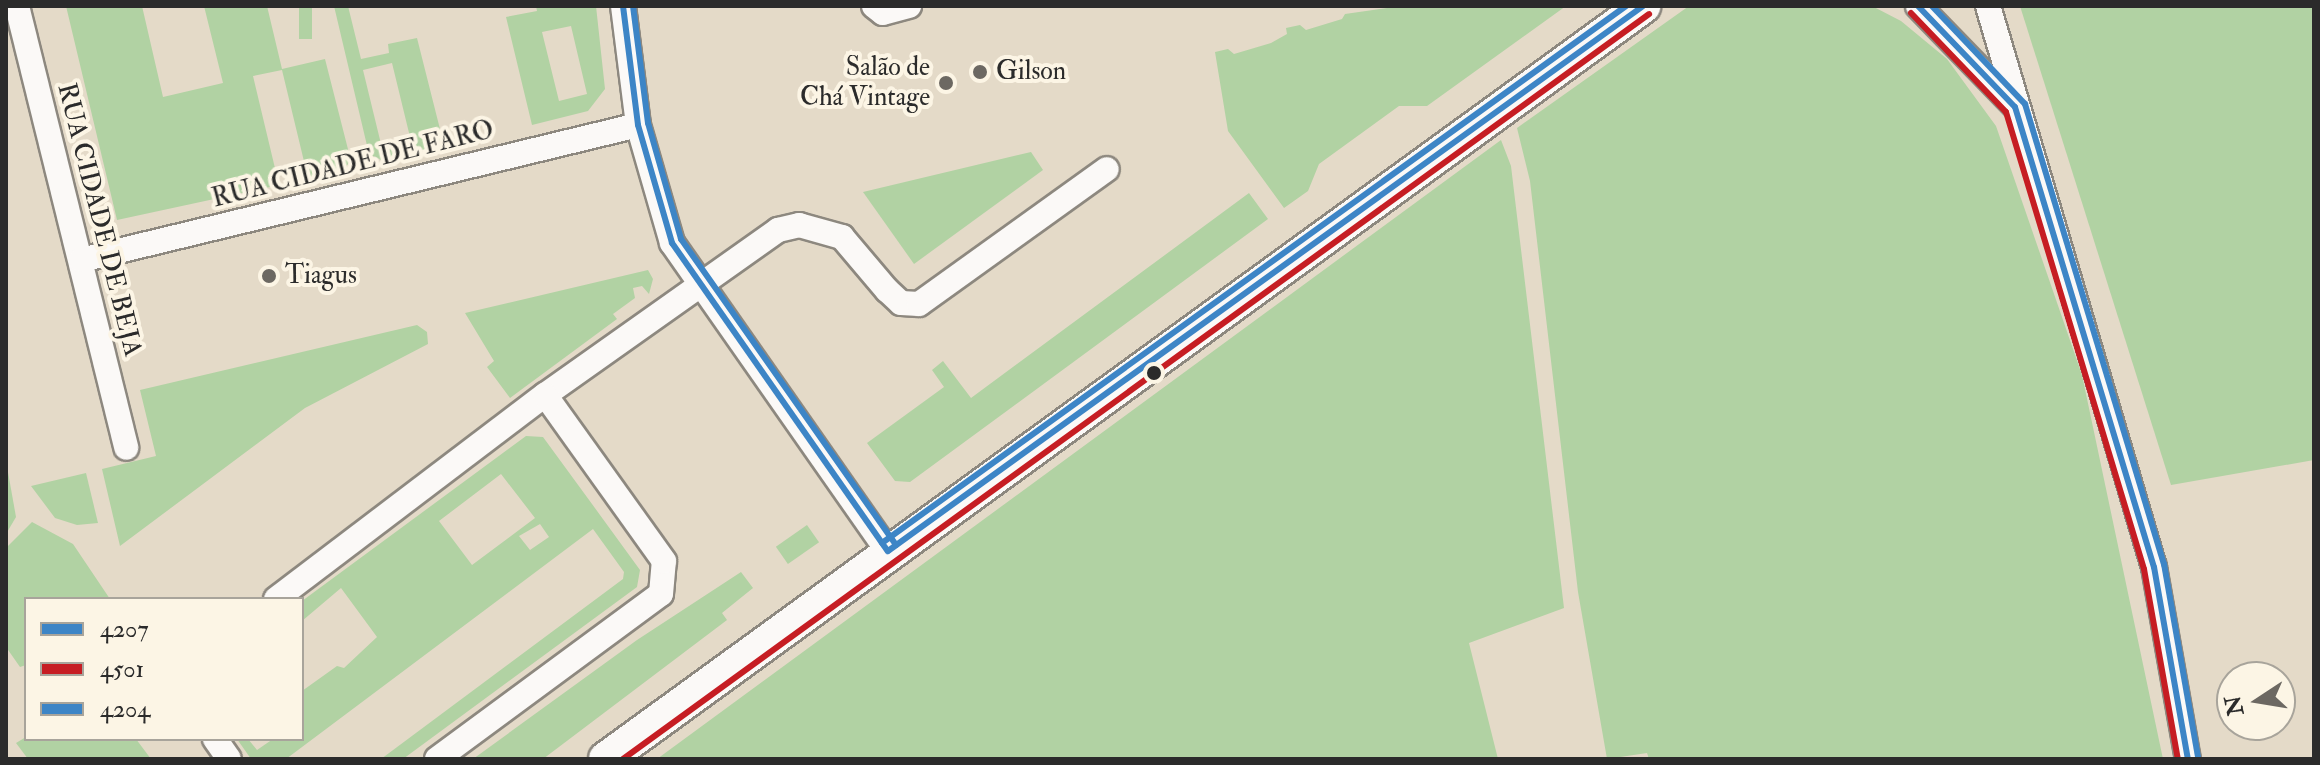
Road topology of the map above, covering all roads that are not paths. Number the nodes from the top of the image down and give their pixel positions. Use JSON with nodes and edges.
{"nodes":[{"id":1,"x":17,"y":6,"type":"edge"},
{"id":2,"x":623,"y":6,"type":"edge"},
{"id":3,"x":874,"y":6,"type":"edge"},
{"id":4,"x":909,"y":6,"type":"edge"},
{"id":5,"x":1643,"y":6,"type":"edge"},
{"id":6,"x":1918,"y":6,"type":"edge"},
{"id":7,"x":1988,"y":6,"type":"edge"},
{"id":8,"x":2015,"y":107,"type":"junction"},
{"id":9,"x":638,"y":125,"type":"junction"},
{"id":10,"x":1107,"y":169,"type":"dead end"},
{"id":11,"x":81,"y":260,"type":"junction"},
{"id":12,"x":698,"y":284,"type":"junction"},
{"id":13,"x":545,"y":395,"type":"junction"},
{"id":14,"x":126,"y":448,"type":"dead end"},
{"id":15,"x":888,"y":551,"type":"junction"},
{"id":16,"x":279,"y":597,"type":"edge"},
{"id":17,"x":216,"y":741,"type":"edge"},
{"id":18,"x":229,"y":759,"type":"edge"},
{"id":19,"x":437,"y":759,"type":"edge"},
{"id":20,"x":606,"y":759,"type":"edge"},
{"id":21,"x":2188,"y":759,"type":"edge"}],
"edges":[{"from":1,"to":11,"type":"street","name":"RUA CIDADE DE BEJA"},
{"from":2,"to":9,"type":"street"},
{"from":3,"to":4,"type":"street"},
{"from":5,"to":15,"type":"main road"},
{"from":6,"to":8,"type":"street"},
{"from":7,"to":8,"type":"street"},
{"from":8,"to":21,"type":"street"},
{"from":9,"to":11,"type":"street","name":"RUA CIDADE DE FARO"},
{"from":9,"to":12,"type":"street"},
{"from":10,"to":12,"type":"street"},
{"from":11,"to":14,"type":"street","name":"RUA CIDADE DE BEJA"},
{"from":12,"to":13,"type":"street"},
{"from":12,"to":15,"type":"street"},
{"from":13,"to":16,"type":"street"},
{"from":13,"to":19,"type":"street"},
{"from":15,"to":20,"type":"main road"},
{"from":17,"to":18,"type":"street"}]}
